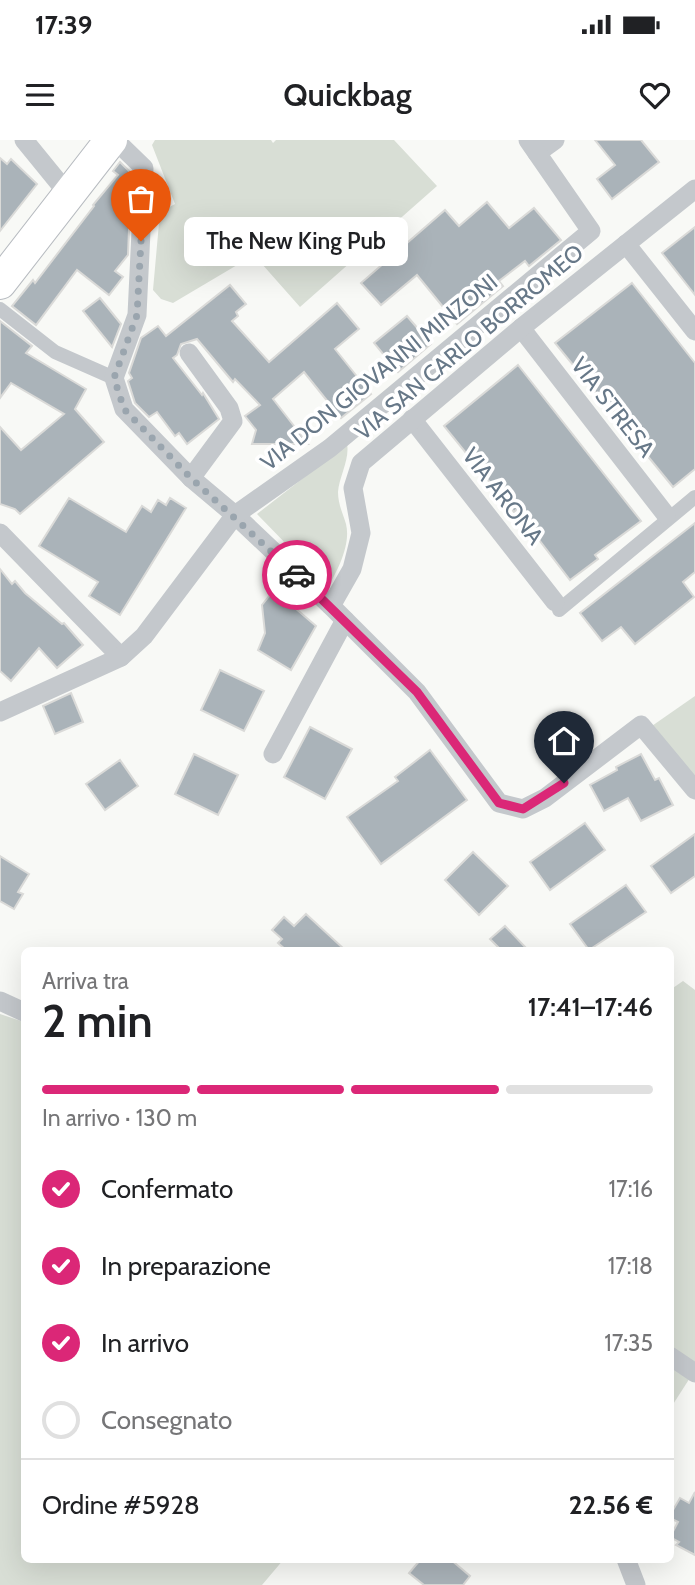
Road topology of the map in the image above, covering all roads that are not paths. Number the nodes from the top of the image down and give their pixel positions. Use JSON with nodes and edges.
{"nodes":[{"id":1,"x":24,"y":140,"type":"edge"},
{"id":2,"x":113,"y":140,"type":"edge"},
{"id":3,"x":555,"y":140,"type":"edge"},
{"id":4,"x":532,"y":146,"type":"edge"},
{"id":5,"x":695,"y":190,"type":"edge"},
{"id":6,"x":68,"y":194,"type":"junction"},
{"id":7,"x":626,"y":244,"type":"junction"},
{"id":8,"x":0,"y":283,"type":"edge"},
{"id":9,"x":0,"y":309,"type":"edge"},
{"id":10,"x":521,"y":328,"type":"junction"},
{"id":11,"x":695,"y":331,"type":"edge"},
{"id":12,"x":189,"y":354,"type":"dead end"},
{"id":13,"x":114,"y":378,"type":"junction"},
{"id":14,"x":412,"y":419,"type":"junction"},
{"id":15,"x":191,"y":478,"type":"junction"},
{"id":16,"x":695,"y":497,"type":"edge"},
{"id":17,"x":234,"y":516,"type":"junction"},
{"id":18,"x":668,"y":517,"type":"junction"},
{"id":19,"x":0,"y":533,"type":"edge"},
{"id":20,"x":557,"y":606,"type":"joint"},
{"id":21,"x":338,"y":613,"type":"junction"},
{"id":22,"x":121,"y":657,"type":"junction"},
{"id":23,"x":0,"y":712,"type":"edge"},
{"id":24,"x":273,"y":754,"type":"dead end"},
{"id":25,"x":695,"y":790,"type":"edge"},
{"id":26,"x":0,"y":1001,"type":"edge"},
{"id":27,"x":21,"y":1011,"type":"edge"},
{"id":28,"x":674,"y":1359,"type":"edge"},
{"id":29,"x":695,"y":1373,"type":"edge"},
{"id":30,"x":628,"y":1563,"type":"edge"},
{"id":31,"x":636,"y":1585,"type":"edge"}],
"edges":[{"from":1,"to":6,"type":"street"},
{"from":2,"to":6,"type":"main road"},
{"from":2,"to":13,"type":"street"},
{"from":3,"to":4,"type":"street","name":"VIA DON GIOVANNI MINZONI"},
{"from":4,"to":17,"type":"street","name":"VIA DON GIOVANNI MINZONI"},
{"from":5,"to":7,"type":"street","name":"VIA SAN CARLO BORROMEO"},
{"from":6,"to":8,"type":"main road"},
{"from":7,"to":10,"type":"street","name":"VIA SAN CARLO BORROMEO"},
{"from":7,"to":11,"type":"street"},
{"from":9,"to":13,"type":"street"},
{"from":10,"to":14,"type":"street","name":"VIA SAN CARLO BORROMEO"},
{"from":10,"to":18,"type":"street","name":"VIA STRESA"},
{"from":12,"to":15,"type":"street"},
{"from":13,"to":15,"type":"street"},
{"from":14,"to":20,"type":"street","name":"VIA ARONA"},
{"from":14,"to":21,"type":"street","name":"VIA SAN CARLO BORROMEO"},
{"from":15,"to":17,"type":"street"},
{"from":16,"to":18,"type":"street"},
{"from":17,"to":21,"type":"street"},
{"from":17,"to":22,"type":"street","name":"VIA DON GIOVANNI MINZONI"},
{"from":18,"to":20,"type":"street"},
{"from":19,"to":22,"type":"street"},
{"from":21,"to":24,"type":"street","name":"VIA SAN CARLO BORROMEO"},
{"from":21,"to":25,"type":"street"},
{"from":22,"to":23,"type":"street","name":"VIA DON GIOVANNI MINZONI"},
{"from":26,"to":27,"type":"street"},
{"from":28,"to":29,"type":"street"},
{"from":30,"to":31,"type":"street"}]}
